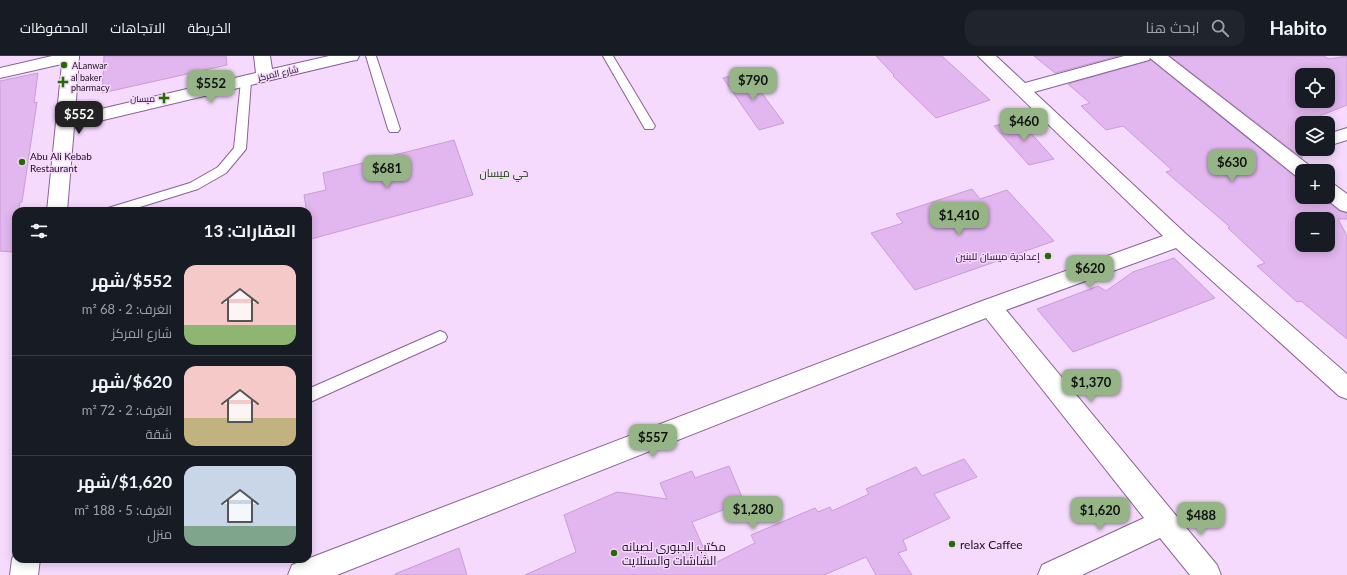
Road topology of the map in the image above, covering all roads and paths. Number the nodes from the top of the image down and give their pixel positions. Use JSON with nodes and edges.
{"nodes":[{"id":1,"x":262,"y":56,"type":"edge"},
{"id":2,"x":351,"y":56,"type":"edge"},
{"id":3,"x":371,"y":56,"type":"edge"},
{"id":4,"x":608,"y":56,"type":"edge"},
{"id":5,"x":986,"y":56,"type":"edge"},
{"id":6,"x":1143,"y":56,"type":"edge"},
{"id":7,"x":1157,"y":56,"type":"edge"},
{"id":8,"x":71,"y":57,"type":"edge"},
{"id":9,"x":0,"y":73,"type":"edge"},
{"id":10,"x":265,"y":76,"type":"junction"},
{"id":11,"x":246,"y":81,"type":"junction"},
{"id":12,"x":1022,"y":90,"type":"junction"},
{"id":13,"x":65,"y":123,"type":"junction"},
{"id":14,"x":649,"y":126,"type":"dead end"},
{"id":15,"x":394,"y":129,"type":"dead end"},
{"id":16,"x":1347,"y":134,"type":"edge"},
{"id":17,"x":1335,"y":138,"type":"edge"},
{"id":18,"x":1295,"y":152,"type":"edge"},
{"id":19,"x":1284,"y":156,"type":"junction"},
{"id":20,"x":1295,"y":165,"type":"edge"},
{"id":21,"x":1335,"y":196,"type":"edge"},
{"id":22,"x":1347,"y":206,"type":"edge"},
{"id":23,"x":57,"y":207,"type":"edge"},
{"id":24,"x":125,"y":207,"type":"edge"},
{"id":25,"x":1179,"y":239,"type":"junction"},
{"id":26,"x":990,"y":307,"type":"junction"},
{"id":27,"x":440,"y":337,"type":"dead end"},
{"id":28,"x":1347,"y":389,"type":"edge"},
{"id":29,"x":312,"y":394,"type":"edge"},
{"id":30,"x":1164,"y":522,"type":"junction"},
{"id":31,"x":26,"y":563,"type":"edge"},
{"id":32,"x":24,"y":575,"type":"edge"},
{"id":33,"x":302,"y":575,"type":"edge"},
{"id":34,"x":1052,"y":575,"type":"edge"},
{"id":35,"x":1207,"y":575,"type":"edge"}],
"edges":[{"from":1,"to":10,"type":"street"},
{"from":2,"to":10,"type":"street","name":"شارع المركز"},
{"from":3,"to":15,"type":"lane"},
{"from":4,"to":14,"type":"lane"},
{"from":5,"to":12,"type":"street"},
{"from":6,"to":12,"type":"street"},
{"from":7,"to":19,"type":"street"},
{"from":8,"to":9,"type":"street"},
{"from":8,"to":13,"type":"street"},
{"from":10,"to":11,"type":"street","name":"شارع المركز"},
{"from":11,"to":13,"type":"street","name":"شارع المركز"},
{"from":11,"to":24,"type":"lane"},
{"from":12,"to":25,"type":"street"},
{"from":13,"to":23,"type":"street"},
{"from":16,"to":17,"type":"street"},
{"from":18,"to":19,"type":"street"},
{"from":19,"to":20,"type":"street"},
{"from":21,"to":22,"type":"street"},
{"from":25,"to":26,"type":"street"},
{"from":25,"to":28,"type":"street"},
{"from":26,"to":30,"type":"street"},
{"from":26,"to":33,"type":"street"},
{"from":27,"to":29,"type":"lane"},
{"from":30,"to":34,"type":"street"},
{"from":30,"to":35,"type":"street"},
{"from":31,"to":32,"type":"street"}]}
